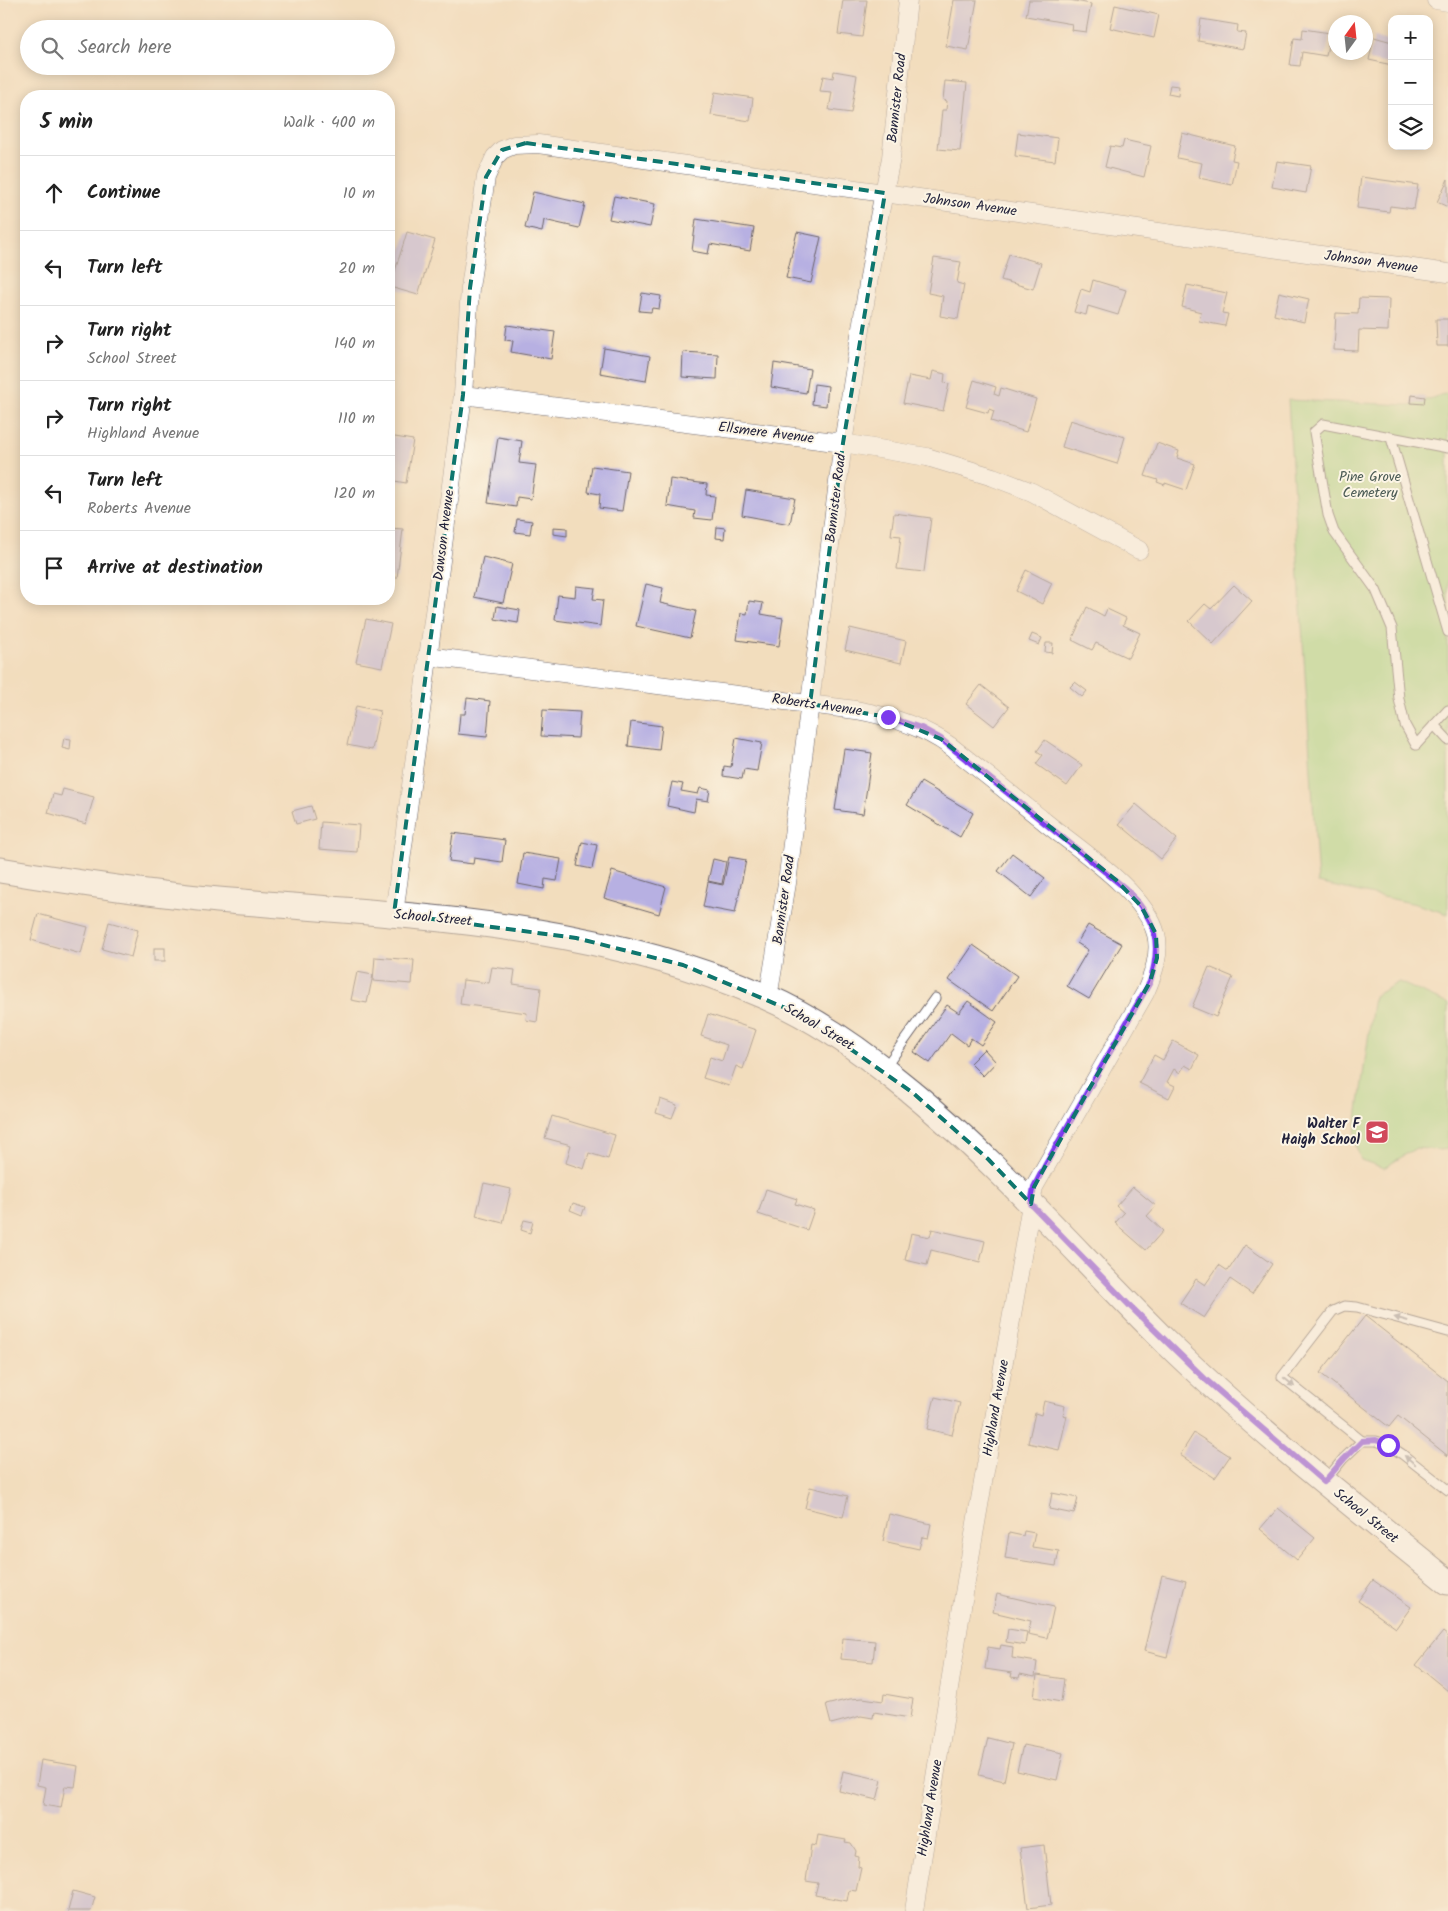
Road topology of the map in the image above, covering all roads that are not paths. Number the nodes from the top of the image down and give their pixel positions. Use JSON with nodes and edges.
{"nodes":[{"id":1,"x":908,"y":0,"type":"edge"},
{"id":2,"x":1436,"y":0,"type":"edge"},
{"id":3,"x":1448,"y":2,"type":"edge"},
{"id":4,"x":495,"y":157,"type":"joint"},
{"id":5,"x":885,"y":193,"type":"junction"},
{"id":6,"x":1448,"y":273,"type":"edge"},
{"id":7,"x":463,"y":395,"type":"junction"},
{"id":8,"x":1391,"y":438,"type":"junction"},
{"id":9,"x":843,"y":443,"type":"junction"},
{"id":10,"x":1448,"y":448,"type":"edge"},
{"id":11,"x":1139,"y":550,"type":"dead end"},
{"id":12,"x":1448,"y":632,"type":"edge"},
{"id":13,"x":427,"y":656,"type":"junction"},
{"id":14,"x":810,"y":704,"type":"junction"},
{"id":15,"x":1448,"y":710,"type":"edge"},
{"id":16,"x":1434,"y":725,"type":"junction"},
{"id":17,"x":1448,"y":740,"type":"edge"},
{"id":18,"x":0,"y":870,"type":"edge"},
{"id":19,"x":394,"y":914,"type":"junction"},
{"id":20,"x":1156,"y":934,"type":"joint"},
{"id":21,"x":768,"y":998,"type":"junction"},
{"id":22,"x":935,"y":998,"type":"dead end"},
{"id":23,"x":884,"y":1070,"type":"junction"},
{"id":24,"x":1031,"y":1204,"type":"junction"},
{"id":25,"x":1448,"y":1332,"type":"edge"},
{"id":26,"x":1362,"y":1441,"type":"junction"},
{"id":27,"x":1324,"y":1482,"type":"junction"},
{"id":28,"x":1448,"y":1490,"type":"edge"},
{"id":29,"x":1448,"y":1582,"type":"edge"},
{"id":30,"x":914,"y":1911,"type":"edge"}],
"edges":[{"from":1,"to":5,"type":"street","name":"Bannister Road"},
{"from":2,"to":3,"type":"street"},
{"from":4,"to":5,"type":"street","name":"Johnson Avenue"},
{"from":4,"to":7,"type":"street","name":"Dawson Avenue"},
{"from":5,"to":6,"type":"street","name":"Johnson Avenue"},
{"from":5,"to":9,"type":"street","name":"Bannister Road"},
{"from":7,"to":9,"type":"street","name":"Ellsmere Avenue"},
{"from":7,"to":13,"type":"street","name":"Dawson Avenue"},
{"from":8,"to":10,"type":"lane"},
{"from":8,"to":12,"type":"lane"},
{"from":8,"to":16,"type":"lane"},
{"from":9,"to":11,"type":"street","name":"Ellsmere Avenue"},
{"from":9,"to":14,"type":"street","name":"Bannister Road"},
{"from":13,"to":14,"type":"street","name":"Roberts Avenue"},
{"from":13,"to":19,"type":"street","name":"Dawson Avenue"},
{"from":14,"to":20,"type":"street","name":"Roberts Avenue"},
{"from":14,"to":21,"type":"street","name":"Bannister Road"},
{"from":15,"to":16,"type":"lane"},
{"from":16,"to":17,"type":"lane"},
{"from":18,"to":19,"type":"street","name":"School Street"},
{"from":19,"to":21,"type":"street","name":"School Street"},
{"from":20,"to":24,"type":"street","name":"Highland Avenue"},
{"from":21,"to":23,"type":"street","name":"School Street"},
{"from":22,"to":23,"type":"lane"},
{"from":23,"to":24,"type":"street","name":"School Street"},
{"from":24,"to":27,"type":"street","name":"School Street"},
{"from":24,"to":30,"type":"street","name":"Highland Avenue"},
{"from":25,"to":26,"type":"lane","one_way":true},
{"from":26,"to":27,"type":"lane"},
{"from":28,"to":26,"type":"lane","one_way":true},
{"from":27,"to":29,"type":"street","name":"School Street"}]}
